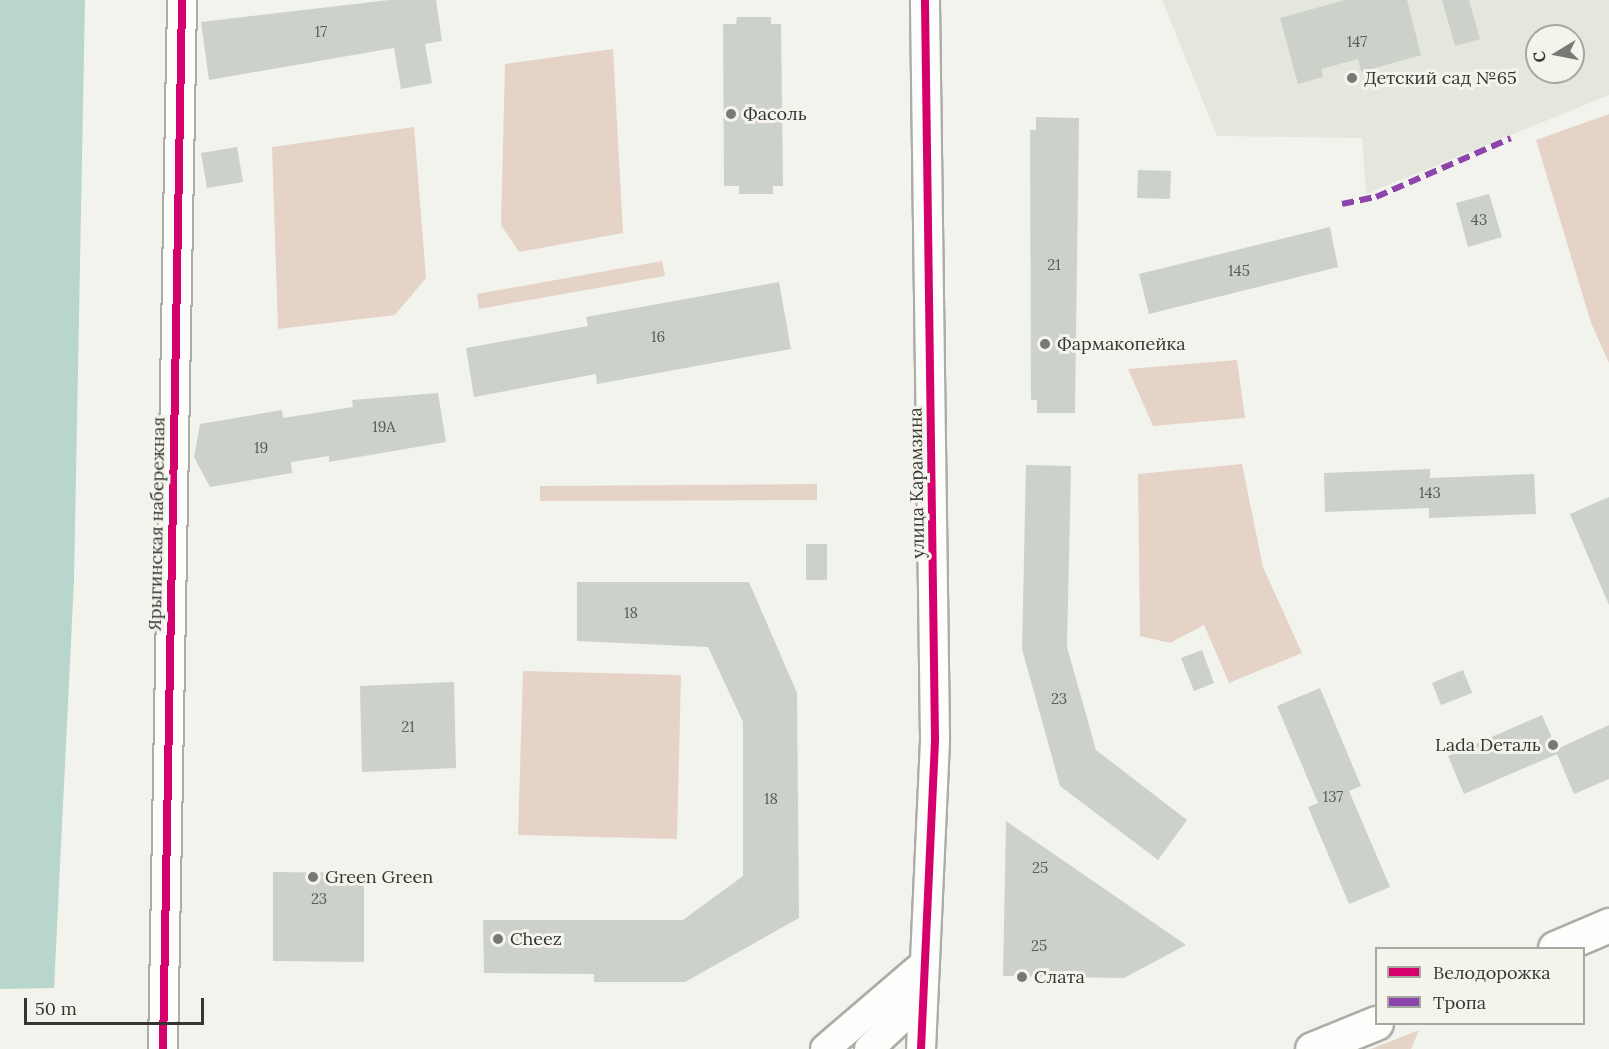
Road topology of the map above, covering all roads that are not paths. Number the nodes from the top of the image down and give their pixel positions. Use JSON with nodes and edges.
{"nodes":[{"id":1,"x":182,"y":0,"type":"edge"},
{"id":2,"x":925,"y":0,"type":"edge"},
{"id":3,"x":1609,"y":925,"type":"edge"},
{"id":4,"x":1557,"y":947,"type":"edge"},
{"id":5,"x":922,"y":966,"type":"junction"},
{"id":6,"x":921,"y":1000,"type":"junction"},
{"id":7,"x":1375,"y":1024,"type":"edge"},
{"id":8,"x":163,"y":1049,"type":"edge"},
{"id":9,"x":825,"y":1049,"type":"edge"},
{"id":10,"x":869,"y":1049,"type":"edge"},
{"id":11,"x":921,"y":1049,"type":"edge"},
{"id":12,"x":1312,"y":1049,"type":"edge"}],
"edges":[{"from":1,"to":8,"type":"street","name":"Ярыгинская набережная"},
{"from":2,"to":5,"type":"street","name":"улица Карамзина"},
{"from":3,"to":4,"type":"main road"},
{"from":5,"to":6,"type":"street","name":"улица Карамзина"},
{"from":5,"to":9,"type":"street"},
{"from":6,"to":10,"type":"street"},
{"from":6,"to":11,"type":"street","name":"улица Карамзина"},
{"from":7,"to":12,"type":"main road"}]}
